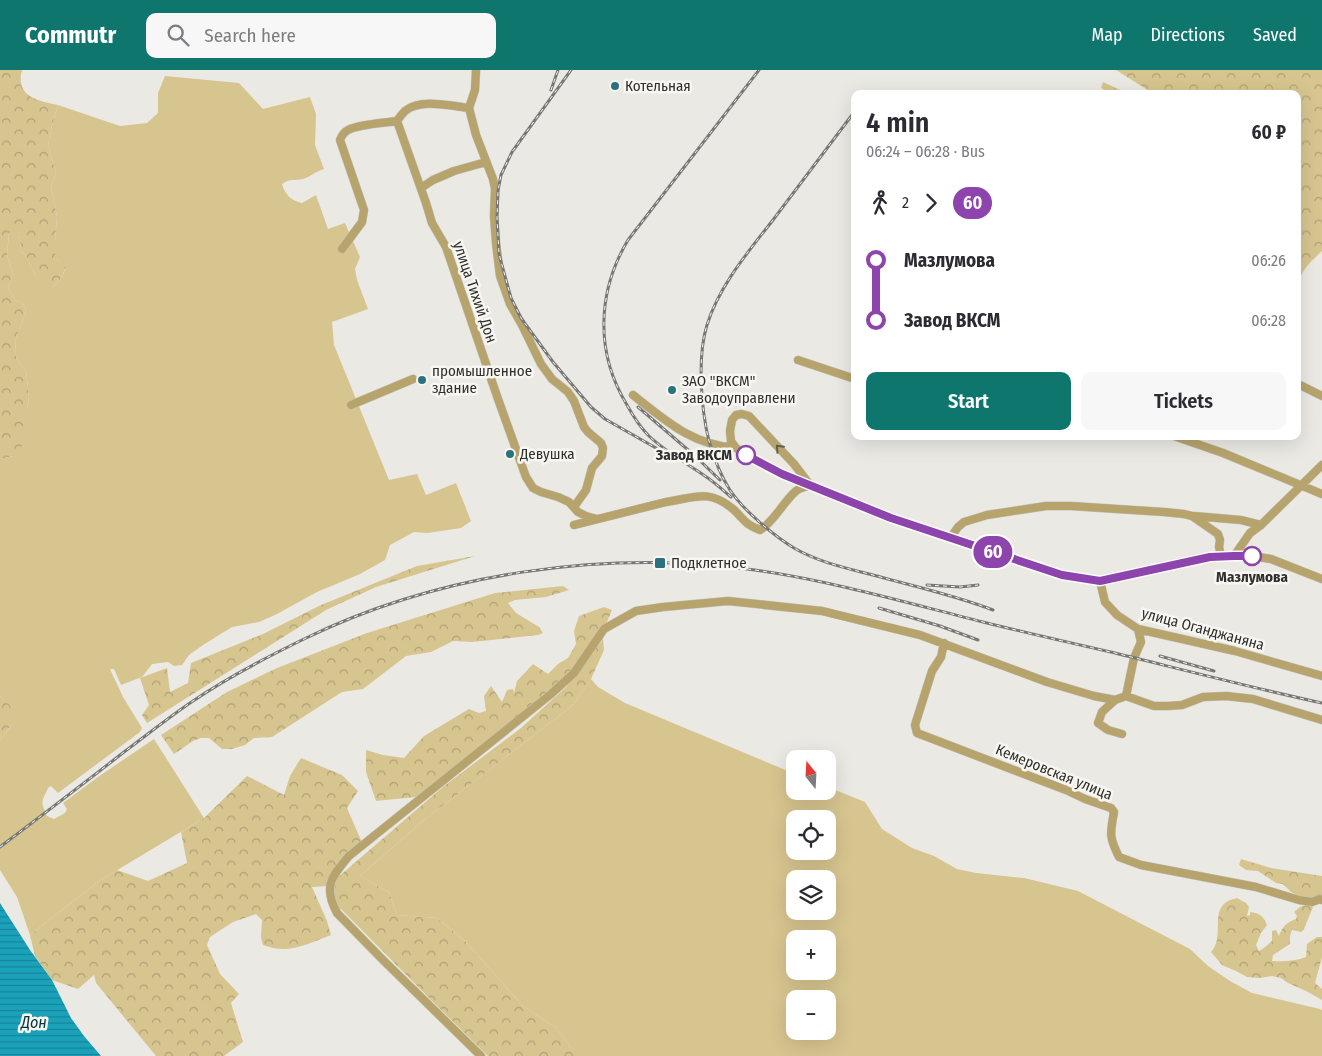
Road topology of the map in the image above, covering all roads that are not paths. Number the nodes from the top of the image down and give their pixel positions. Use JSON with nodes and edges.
{"nodes":[{"id":1,"x":476,"y":70,"type":"edge"},
{"id":2,"x":469,"y":108,"type":"junction"},
{"id":3,"x":397,"y":121,"type":"junction"},
{"id":4,"x":486,"y":162,"type":"junction"},
{"id":5,"x":421,"y":188,"type":"junction"},
{"id":6,"x":342,"y":250,"type":"dead end"},
{"id":7,"x":798,"y":360,"type":"dead end"},
{"id":8,"x":851,"y":378,"type":"edge"},
{"id":9,"x":413,"y":379,"type":"dead end"},
{"id":10,"x":1301,"y":386,"type":"edge"},
{"id":11,"x":633,"y":395,"type":"dead end"},
{"id":12,"x":1322,"y":396,"type":"edge"},
{"id":13,"x":351,"y":405,"type":"dead end"},
{"id":14,"x":1186,"y":440,"type":"edge"},
{"id":15,"x":736,"y":448,"type":"junction"},
{"id":16,"x":1322,"y":465,"type":"edge"},
{"id":17,"x":810,"y":485,"type":"junction"},
{"id":18,"x":1300,"y":486,"type":"junction"},
{"id":19,"x":1322,"y":494,"type":"edge"},
{"id":20,"x":574,"y":507,"type":"junction"},
{"id":21,"x":1192,"y":516,"type":"junction"},
{"id":22,"x":597,"y":519,"type":"junction"},
{"id":23,"x":574,"y":525,"type":"dead end"},
{"id":24,"x":1261,"y":525,"type":"junction"},
{"id":25,"x":951,"y":537,"type":"junction"},
{"id":26,"x":1220,"y":556,"type":"junction"},
{"id":27,"x":1234,"y":556,"type":"junction"},
{"id":28,"x":1322,"y":579,"type":"edge"},
{"id":29,"x":1100,"y":581,"type":"junction"},
{"id":30,"x":1138,"y":629,"type":"junction"},
{"id":31,"x":944,"y":643,"type":"junction"},
{"id":32,"x":1322,"y":676,"type":"edge"},
{"id":33,"x":1126,"y":696,"type":"junction"},
{"id":34,"x":1116,"y":700,"type":"junction"},
{"id":35,"x":1322,"y":720,"type":"edge"},
{"id":36,"x":1122,"y":734,"type":"dead end"},
{"id":37,"x":1322,"y":900,"type":"edge"},
{"id":38,"x":481,"y":1056,"type":"edge"}],
"edges":[{"from":1,"to":2,"type":"street"},
{"from":2,"to":3,"type":"street"},
{"from":2,"to":4,"type":"street"},
{"from":3,"to":5,"type":"street","name":"улица Тихий Дон"},
{"from":3,"to":6,"type":"street"},
{"from":4,"to":5,"type":"street"},
{"from":4,"to":20,"type":"street"},
{"from":5,"to":20,"type":"street","name":"улица Тихий Дон"},
{"from":7,"to":8,"type":"street"},
{"from":9,"to":13,"type":"street"},
{"from":10,"to":12,"type":"street"},
{"from":11,"to":15,"type":"street"},
{"from":14,"to":18,"type":"street"},
{"from":15,"to":17,"type":"street"},
{"from":17,"to":15,"type":"street","one_way":true},
{"from":16,"to":18,"type":"street"},
{"from":17,"to":22,"type":"street"},
{"from":17,"to":25,"type":"street"},
{"from":18,"to":19,"type":"street"},
{"from":18,"to":24,"type":"street"},
{"from":20,"to":22,"type":"street","name":"улица Тихий Дон"},
{"from":21,"to":24,"type":"street"},
{"from":21,"to":25,"type":"street"},
{"from":21,"to":26,"type":"street"},
{"from":22,"to":23,"type":"street"},
{"from":24,"to":27,"type":"street"},
{"from":25,"to":29,"type":"street"},
{"from":26,"to":27,"type":"street"},
{"from":26,"to":29,"type":"street"},
{"from":27,"to":28,"type":"street"},
{"from":29,"to":30,"type":"street","name":"улица Оганджаняна"},
{"from":30,"to":32,"type":"street","name":"улица Оганджаняна"},
{"from":30,"to":33,"type":"street"},
{"from":31,"to":34,"type":"street"},
{"from":31,"to":37,"type":"street","name":"Кемеровская улица"},
{"from":31,"to":38,"type":"street"},
{"from":33,"to":34,"type":"street"},
{"from":33,"to":35,"type":"street"},
{"from":34,"to":36,"type":"street"}]}
